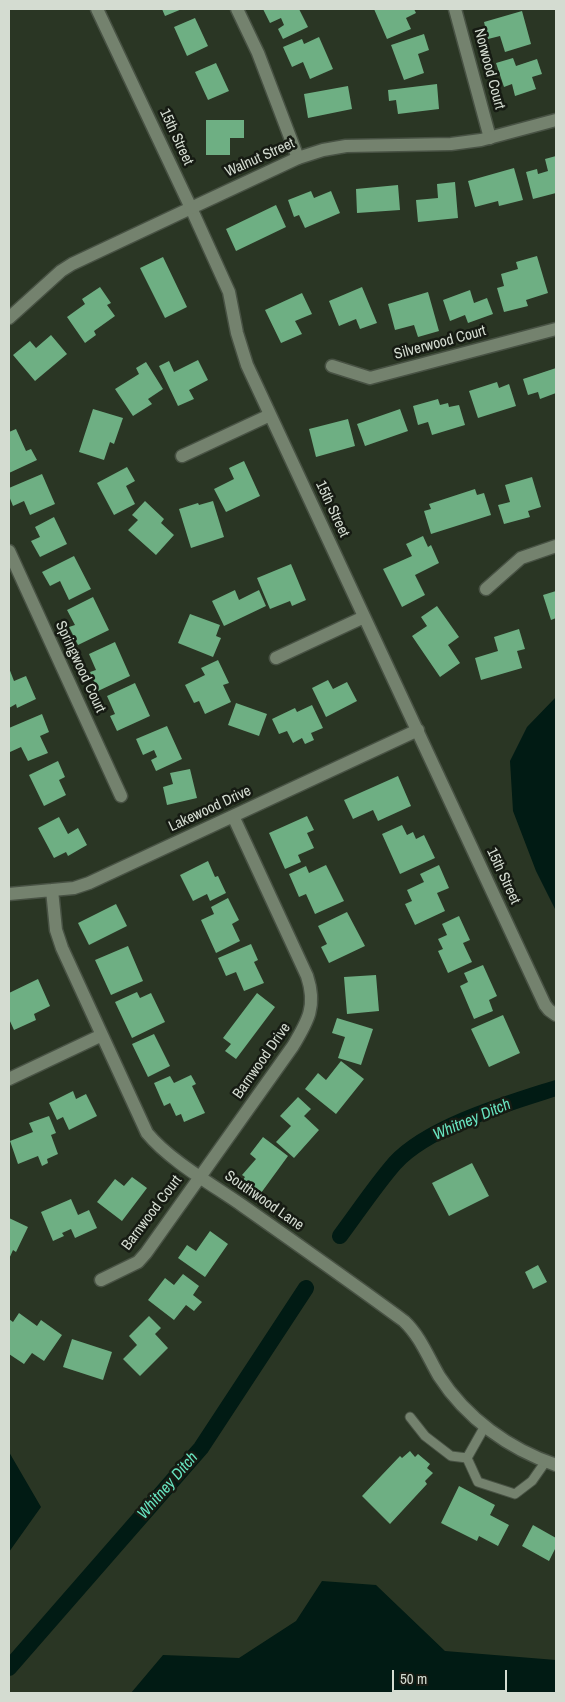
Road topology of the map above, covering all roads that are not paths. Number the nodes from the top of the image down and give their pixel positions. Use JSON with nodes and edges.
{"nodes":[{"id":1,"x":98,"y":9,"type":"edge"},
{"id":2,"x":237,"y":9,"type":"edge"},
{"id":3,"x":455,"y":9,"type":"edge"},
{"id":4,"x":556,"y":120,"type":"edge"},
{"id":5,"x":490,"y":138,"type":"junction"},
{"id":6,"x":298,"y":158,"type":"junction"},
{"id":7,"x":191,"y":208,"type":"junction"},
{"id":8,"x":9,"y":318,"type":"edge"},
{"id":9,"x":556,"y":329,"type":"edge"},
{"id":10,"x":332,"y":366,"type":"dead end"},
{"id":11,"x":270,"y":415,"type":"junction"},
{"id":12,"x":182,"y":456,"type":"dead end"},
{"id":13,"x":556,"y":546,"type":"edge"},
{"id":14,"x":9,"y":551,"type":"edge"},
{"id":15,"x":486,"y":589,"type":"dead end"},
{"id":16,"x":364,"y":617,"type":"junction"},
{"id":17,"x":276,"y":658,"type":"dead end"},
{"id":18,"x":418,"y":730,"type":"junction"},
{"id":19,"x":122,"y":796,"type":"dead end"},
{"id":20,"x":233,"y":816,"type":"junction"},
{"id":21,"x":52,"y":890,"type":"junction"},
{"id":22,"x":9,"y":894,"type":"edge"},
{"id":23,"x":556,"y":1015,"type":"edge"},
{"id":24,"x":102,"y":1035,"type":"junction"},
{"id":25,"x":9,"y":1078,"type":"edge"},
{"id":26,"x":200,"y":1176,"type":"junction"},
{"id":27,"x":101,"y":1280,"type":"dead end"},
{"id":28,"x":410,"y":1416,"type":"dead end"},
{"id":29,"x":485,"y":1426,"type":"junction"},
{"id":30,"x":466,"y":1458,"type":"junction"},
{"id":31,"x":551,"y":1463,"type":"edge"}],
"edges":[{"from":1,"to":7,"type":"street","name":"15th Street"},
{"from":2,"to":6,"type":"street"},
{"from":3,"to":5,"type":"street","name":"Norwood Court"},
{"from":4,"to":5,"type":"street","name":"Walnut Street"},
{"from":5,"to":6,"type":"street","name":"Walnut Street"},
{"from":6,"to":7,"type":"street","name":"Walnut Street"},
{"from":7,"to":8,"type":"street","name":"Walnut Street"},
{"from":7,"to":11,"type":"street","name":"15th Street"},
{"from":9,"to":10,"type":"street","name":"Silverwood Court"},
{"from":11,"to":12,"type":"street"},
{"from":11,"to":16,"type":"street","name":"15th Street"},
{"from":13,"to":15,"type":"street"},
{"from":14,"to":19,"type":"street","name":"Springwood Court"},
{"from":16,"to":17,"type":"street"},
{"from":16,"to":18,"type":"street","name":"15th Street"},
{"from":18,"to":20,"type":"street","name":"Lakewood Drive"},
{"from":18,"to":23,"type":"street","name":"15th Street"},
{"from":20,"to":21,"type":"street","name":"Lakewood Drive"},
{"from":20,"to":26,"type":"street","name":"Barnwood Drive"},
{"from":21,"to":22,"type":"street","name":"Lakewood Drive"},
{"from":21,"to":24,"type":"street","name":"Southwood Lane"},
{"from":24,"to":25,"type":"street"},
{"from":24,"to":26,"type":"street","name":"Southwood Lane"},
{"from":26,"to":27,"type":"street","name":"Barnwood Court"},
{"from":26,"to":29,"type":"street","name":"Southwood Lane"},
{"from":28,"to":30,"type":"lane"},
{"from":29,"to":30,"type":"lane"},
{"from":29,"to":31,"type":"street","name":"Southwood Lane"},
{"from":30,"to":31,"type":"lane"}]}
